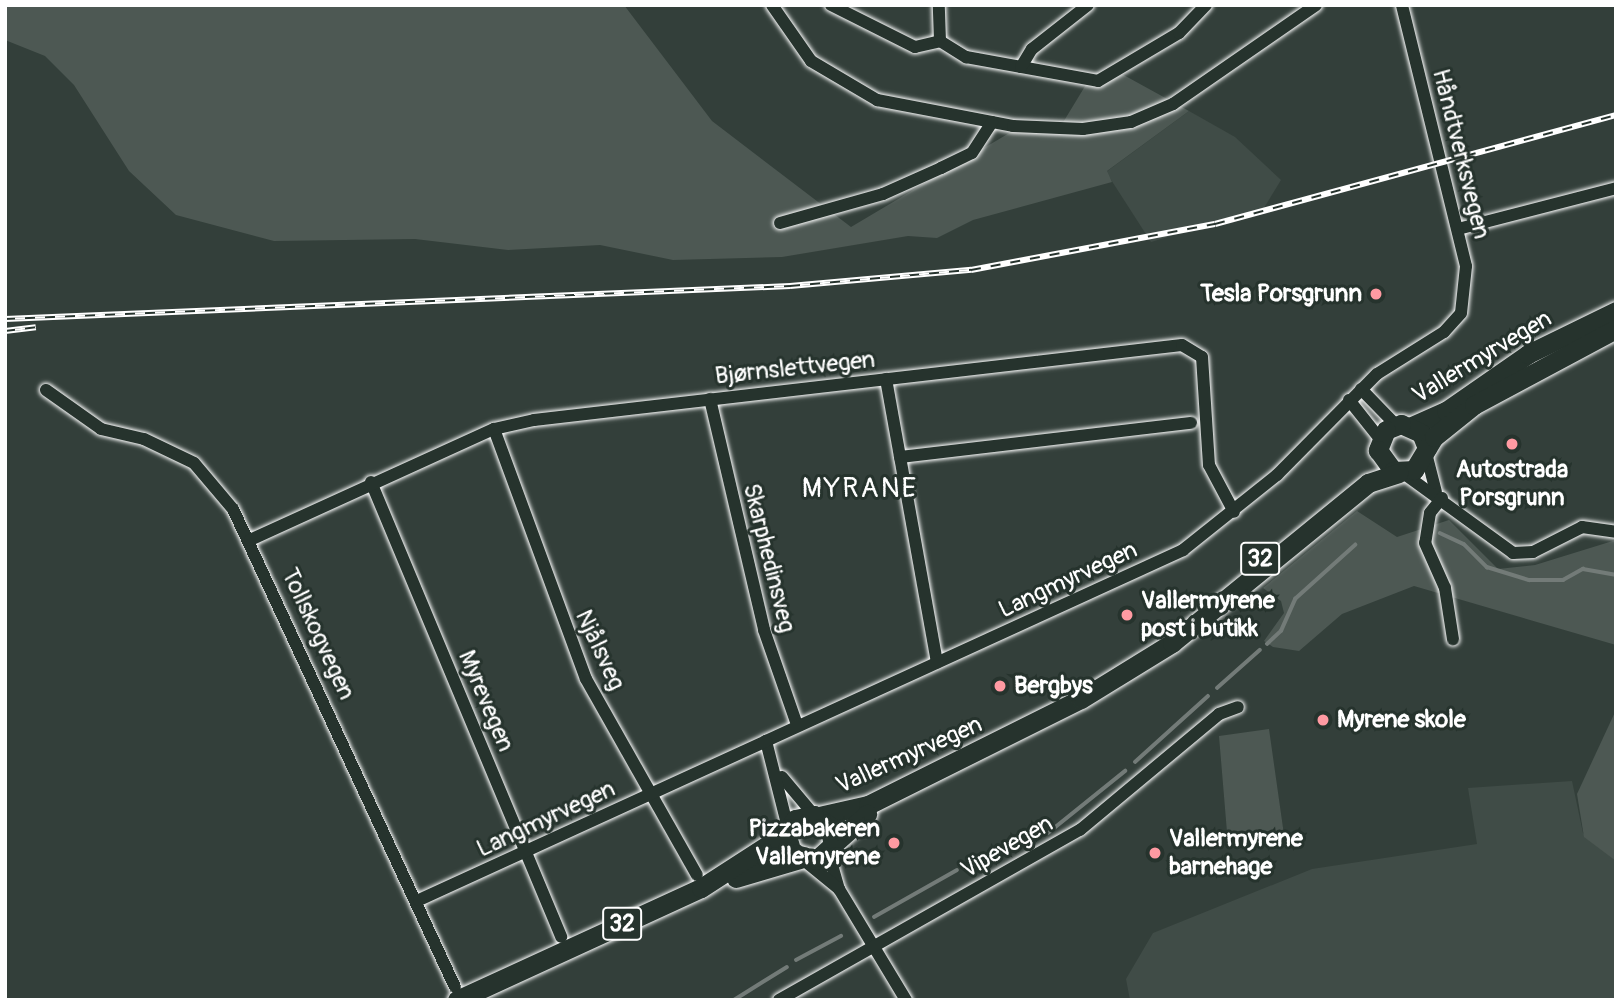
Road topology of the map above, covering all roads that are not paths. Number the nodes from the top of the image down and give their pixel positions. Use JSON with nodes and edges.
{"nodes":[{"id":1,"x":772,"y":5,"type":"edge"},
{"id":2,"x":831,"y":5,"type":"edge"},
{"id":3,"x":939,"y":5,"type":"edge"},
{"id":4,"x":1088,"y":5,"type":"edge"},
{"id":5,"x":1206,"y":5,"type":"edge"},
{"id":6,"x":1316,"y":5,"type":"edge"},
{"id":7,"x":1402,"y":5,"type":"edge"},
{"id":8,"x":940,"y":41,"type":"junction"},
{"id":9,"x":1021,"y":67,"type":"junction"},
{"id":10,"x":992,"y":122,"type":"junction"},
{"id":11,"x":1616,"y":188,"type":"edge"},
{"id":12,"x":780,"y":223,"type":"dead end"},
{"id":13,"x":1458,"y":229,"type":"junction"},
{"id":14,"x":1616,"y":311,"type":"edge"},
{"id":15,"x":1461,"y":313,"type":"joint"},
{"id":16,"x":1616,"y":329,"type":"edge"},
{"id":17,"x":886,"y":379,"type":"junction"},
{"id":18,"x":1361,"y":389,"type":"junction"},
{"id":19,"x":46,"y":390,"type":"dead end"},
{"id":20,"x":710,"y":399,"type":"junction"},
{"id":21,"x":1349,"y":400,"type":"junction"},
{"id":22,"x":1191,"y":423,"type":"dead end"},
{"id":23,"x":1404,"y":426,"type":"junction"},
{"id":24,"x":494,"y":429,"type":"junction"},
{"id":25,"x":1379,"y":444,"type":"junction"},
{"id":26,"x":1426,"y":450,"type":"junction"},
{"id":27,"x":900,"y":457,"type":"junction"},
{"id":28,"x":1400,"y":473,"type":"junction"},
{"id":29,"x":371,"y":482,"type":"junction"},
{"id":30,"x":1439,"y":495,"type":"junction"},
{"id":31,"x":1234,"y":512,"type":"junction"},
{"id":32,"x":1616,"y":532,"type":"edge"},
{"id":33,"x":250,"y":540,"type":"junction"},
{"id":34,"x":1453,"y":639,"type":"dead end"},
{"id":35,"x":937,"y":662,"type":"junction"},
{"id":36,"x":1137,"y":663,"type":"junction"},
{"id":37,"x":1238,"y":707,"type":"dead end"},
{"id":38,"x":797,"y":725,"type":"junction"},
{"id":39,"x":1018,"y":733,"type":"junction"},
{"id":40,"x":766,"y":741,"type":"junction"},
{"id":41,"x":779,"y":775,"type":"junction"},
{"id":42,"x":655,"y":792,"type":"junction"},
{"id":43,"x":816,"y":815,"type":"junction"},
{"id":44,"x":787,"y":831,"type":"junction"},
{"id":45,"x":830,"y":846,"type":"junction"},
{"id":46,"x":527,"y":852,"type":"junction"},
{"id":47,"x":803,"y":860,"type":"junction"},
{"id":48,"x":699,"y":881,"type":"junction"},
{"id":49,"x":839,"y":889,"type":"junction"},
{"id":50,"x":419,"y":900,"type":"junction"},
{"id":51,"x":561,"y":937,"type":"dead end"},
{"id":52,"x":872,"y":946,"type":"junction"},
{"id":53,"x":456,"y":993,"type":"edge"},
{"id":54,"x":779,"y":1000,"type":"edge"},
{"id":55,"x":905,"y":1000,"type":"edge"}],
"edges":[{"from":1,"to":10,"type":"street"},
{"from":2,"to":8,"type":"street"},
{"from":3,"to":8,"type":"street"},
{"from":4,"to":9,"type":"street"},
{"from":5,"to":9,"type":"street"},
{"from":6,"to":10,"type":"street"},
{"from":7,"to":13,"type":"street","name":"Håndtverksvegen"},
{"from":8,"to":9,"type":"street"},
{"from":10,"to":12,"type":"street"},
{"from":11,"to":13,"type":"street"},
{"from":13,"to":15,"type":"street","name":"Håndtverksvegen"},
{"from":14,"to":23,"type":"main road","name":"Vallermyrvegen","number":"32"},
{"from":15,"to":18,"type":"street","name":"Langmyrvegen"},
{"from":16,"to":26,"type":"main road","name":"Vallermyrvegen","number":"32"},
{"from":17,"to":20,"type":"street","name":"Bjørnslettvegen"},
{"from":17,"to":27,"type":"street"},
{"from":17,"to":31,"type":"street","name":"Bjørnslettvegen"},
{"from":18,"to":21,"type":"street","name":"Langmyrvegen"},
{"from":18,"to":23,"type":"street"},
{"from":19,"to":33,"type":"street","name":"Tollskogvegen"},
{"from":20,"to":24,"type":"street","name":"Bjørnslettvegen"},
{"from":20,"to":38,"type":"street","name":"Skarphedinsveg"},
{"from":21,"to":25,"type":"street"},
{"from":21,"to":31,"type":"street","name":"Langmyrvegen"},
{"from":22,"to":27,"type":"street"},
{"from":23,"to":25,"type":"main road","number":"32"},
{"from":23,"to":26,"type":"main road"},
{"from":24,"to":29,"type":"street","name":"Bjørnslettvegen"},
{"from":24,"to":42,"type":"street","name":"Njålsveg"},
{"from":25,"to":28,"type":"main road"},
{"from":25,"to":36,"type":"main road","name":"Vallermyrvegen","number":"32"},
{"from":26,"to":28,"type":"main road","number":"32"},
{"from":26,"to":30,"type":"street"},
{"from":27,"to":35,"type":"street"},
{"from":28,"to":30,"type":"street"},
{"from":28,"to":36,"type":"main road","name":"Vallermyrvegen","number":"32"},
{"from":29,"to":33,"type":"street","name":"Bjørnslettvegen"},
{"from":29,"to":46,"type":"street","name":"Myrevegen"},
{"from":30,"to":32,"type":"street"},
{"from":30,"to":34,"type":"street"},
{"from":31,"to":35,"type":"street","name":"Langmyrvegen"},
{"from":33,"to":50,"type":"street","name":"Tollskogvegen"},
{"from":35,"to":38,"type":"street","name":"Langmyrvegen"},
{"from":36,"to":39,"type":"main road","name":"Vallermyrvegen","number":"32"},
{"from":37,"to":52,"type":"street","name":"Vipevegen"},
{"from":38,"to":40,"type":"street","name":"Langmyrvegen"},
{"from":39,"to":43,"type":"main road","name":"Vallermyrvegen","number":"32"},
{"from":39,"to":45,"type":"main road","name":"Vallermyrvegen","number":"32"},
{"from":40,"to":41,"type":"street"},
{"from":40,"to":42,"type":"street","name":"Langmyrvegen"},
{"from":41,"to":43,"type":"street"},
{"from":41,"to":44,"type":"street"},
{"from":42,"to":46,"type":"street","name":"Langmyrvegen"},
{"from":42,"to":48,"type":"street","name":"Njålsveg"},
{"from":43,"to":44,"type":"main road","number":"32"},
{"from":43,"to":45,"type":"main road"},
{"from":44,"to":47,"type":"main road"},
{"from":44,"to":48,"type":"main road","number":"32"},
{"from":45,"to":47,"type":"main road","number":"32"},
{"from":45,"to":49,"type":"street"},
{"from":46,"to":50,"type":"street","name":"Langmyrvegen"},
{"from":46,"to":51,"type":"street","name":"Myrevegen"},
{"from":47,"to":48,"type":"main road","number":"32"},
{"from":47,"to":49,"type":"street"},
{"from":48,"to":53,"type":"main road","number":"32"},
{"from":49,"to":52,"type":"street"},
{"from":50,"to":53,"type":"street","name":"Tollskogvegen"},
{"from":52,"to":54,"type":"street","name":"Vipevegen"},
{"from":52,"to":55,"type":"street"}]}
